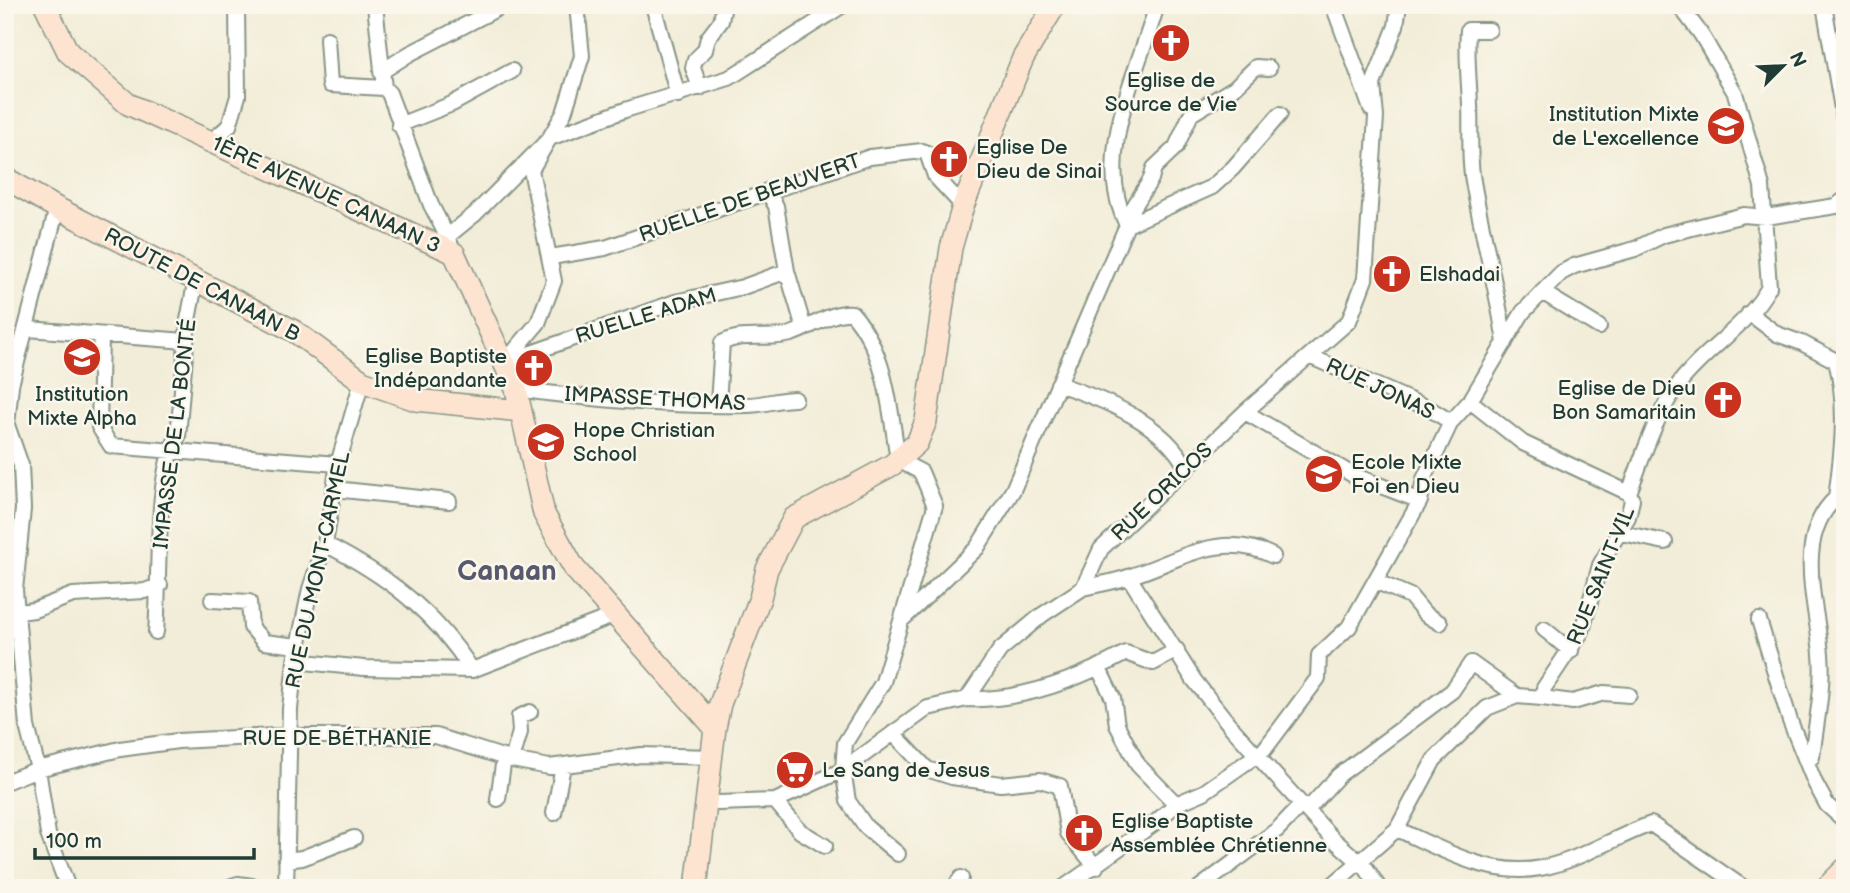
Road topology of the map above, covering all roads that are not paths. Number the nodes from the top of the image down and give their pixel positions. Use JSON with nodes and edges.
{"nodes":[{"id":1,"x":44,"y":5,"type":"edge"},
{"id":2,"x":237,"y":5,"type":"edge"},
{"id":3,"x":375,"y":5,"type":"edge"},
{"id":4,"x":504,"y":5,"type":"edge"},
{"id":5,"x":577,"y":5,"type":"edge"},
{"id":6,"x":653,"y":5,"type":"edge"},
{"id":7,"x":724,"y":5,"type":"edge"},
{"id":8,"x":843,"y":5,"type":"edge"},
{"id":9,"x":1055,"y":5,"type":"edge"},
{"id":10,"x":1157,"y":5,"type":"edge"},
{"id":11,"x":1333,"y":5,"type":"edge"},
{"id":12,"x":1399,"y":5,"type":"edge"},
{"id":13,"x":1679,"y":5,"type":"edge"},
{"id":14,"x":1824,"y":5,"type":"edge"},
{"id":15,"x":1489,"y":30,"type":"dead end"},
{"id":16,"x":327,"y":39,"type":"dead end"},
{"id":17,"x":1269,"y":68,"type":"dead end"},
{"id":18,"x":512,"y":71,"type":"dead end"},
{"id":19,"x":381,"y":72,"type":"junction"},
{"id":20,"x":384,"y":88,"type":"junction"},
{"id":21,"x":700,"y":88,"type":"junction"},
{"id":22,"x":678,"y":96,"type":"junction"},
{"id":23,"x":1280,"y":114,"type":"dead end"},
{"id":24,"x":1376,"y":117,"type":"junction"},
{"id":25,"x":399,"y":125,"type":"junction"},
{"id":26,"x":1845,"y":126,"type":"edge"},
{"id":27,"x":550,"y":138,"type":"junction"},
{"id":28,"x":210,"y":142,"type":"junction"},
{"id":29,"x":5,"y":178,"type":"edge"},
{"id":30,"x":767,"y":191,"type":"junction"},
{"id":31,"x":1845,"y":199,"type":"edge"},
{"id":32,"x":963,"y":206,"type":"junction"},
{"id":33,"x":57,"y":208,"type":"junction"},
{"id":34,"x":1766,"y":217,"type":"junction"},
{"id":35,"x":1126,"y":223,"type":"junction"},
{"id":36,"x":451,"y":245,"type":"junction"},
{"id":37,"x":551,"y":257,"type":"junction"},
{"id":38,"x":787,"y":271,"type":"junction"},
{"id":39,"x":196,"y":279,"type":"junction"},
{"id":40,"x":1542,"y":292,"type":"junction"},
{"id":41,"x":1749,"y":313,"type":"junction"},
{"id":42,"x":1599,"y":327,"type":"dead end"},
{"id":43,"x":804,"y":328,"type":"junction"},
{"id":44,"x":28,"y":329,"type":"junction"},
{"id":45,"x":101,"y":337,"type":"junction"},
{"id":46,"x":186,"y":341,"type":"junction"},
{"id":47,"x":1505,"y":343,"type":"junction"},
{"id":48,"x":1310,"y":356,"type":"junction"},
{"id":49,"x":505,"y":362,"type":"junction"},
{"id":50,"x":362,"y":381,"type":"junction"},
{"id":51,"x":1058,"y":384,"type":"junction"},
{"id":52,"x":516,"y":389,"type":"junction"},
{"id":53,"x":795,"y":399,"type":"dead end"},
{"id":54,"x":1470,"y":401,"type":"junction"},
{"id":55,"x":718,"y":404,"type":"junction"},
{"id":56,"x":521,"y":411,"type":"junction"},
{"id":57,"x":1245,"y":412,"type":"junction"},
{"id":58,"x":1451,"y":422,"type":"junction"},
{"id":59,"x":1843,"y":443,"type":"edge"},
{"id":60,"x":169,"y":449,"type":"junction"},
{"id":61,"x":898,"y":460,"type":"junction"},
{"id":62,"x":338,"y":464,"type":"junction"},
{"id":63,"x":1187,"y":469,"type":"junction"},
{"id":64,"x":334,"y":489,"type":"junction"},
{"id":65,"x":1629,"y":493,"type":"junction"},
{"id":66,"x":1420,"y":500,"type":"junction"},
{"id":67,"x":449,"y":501,"type":"dead end"},
{"id":68,"x":1622,"y":533,"type":"junction"},
{"id":69,"x":1665,"y":542,"type":"dead end"},
{"id":70,"x":325,"y":544,"type":"junction"},
{"id":71,"x":1273,"y":556,"type":"dead end"},
{"id":72,"x":1129,"y":577,"type":"junction"},
{"id":73,"x":1375,"y":582,"type":"junction"},
{"id":74,"x":160,"y":585,"type":"junction"},
{"id":75,"x":1083,"y":588,"type":"junction"},
{"id":76,"x":212,"y":600,"type":"dead end"},
{"id":77,"x":11,"y":613,"type":"edge"},
{"id":78,"x":615,"y":615,"type":"junction"},
{"id":79,"x":903,"y":618,"type":"junction"},
{"id":80,"x":1759,"y":620,"type":"dead end"},
{"id":81,"x":1440,"y":623,"type":"dead end"},
{"id":82,"x":1544,"y":629,"type":"dead end"},
{"id":83,"x":156,"y":632,"type":"dead end"},
{"id":84,"x":1177,"y":650,"type":"junction"},
{"id":85,"x":1571,"y":651,"type":"junction"},
{"id":86,"x":296,"y":653,"type":"junction"},
{"id":87,"x":1098,"y":667,"type":"junction"},
{"id":88,"x":472,"y":670,"type":"junction"},
{"id":89,"x":1629,"y":695,"type":"dead end"},
{"id":90,"x":1517,"y":696,"type":"junction"},
{"id":91,"x":1542,"y":698,"type":"junction"},
{"id":92,"x":967,"y":699,"type":"junction"},
{"id":93,"x":530,"y":712,"type":"dead end"},
{"id":94,"x":715,"y":728,"type":"junction"},
{"id":95,"x":893,"y":733,"type":"junction"},
{"id":96,"x":289,"y":735,"type":"junction"},
{"id":97,"x":1258,"y":756,"type":"junction"},
{"id":98,"x":712,"y":757,"type":"junction"},
{"id":99,"x":508,"y":759,"type":"junction"},
{"id":100,"x":1806,"y":760,"type":"junction"},
{"id":101,"x":563,"y":766,"type":"junction"},
{"id":102,"x":38,"y":769,"type":"junction"},
{"id":103,"x":843,"y":770,"type":"junction"},
{"id":104,"x":5,"y":782,"type":"edge"},
{"id":105,"x":498,"y":799,"type":"dead end"},
{"id":106,"x":706,"y":801,"type":"junction"},
{"id":107,"x":775,"y":801,"type":"junction"},
{"id":108,"x":1176,"y":804,"type":"junction"},
{"id":109,"x":1304,"y":807,"type":"junction"},
{"id":110,"x":554,"y":813,"type":"dead end"},
{"id":111,"x":1845,"y":821,"type":"edge"},
{"id":112,"x":1397,"y":828,"type":"junction"},
{"id":113,"x":354,"y":838,"type":"dead end"},
{"id":114,"x":825,"y":846,"type":"dead end"},
{"id":115,"x":898,"y":854,"type":"dead end"},
{"id":116,"x":286,"y":860,"type":"junction"},
{"id":117,"x":1361,"y":862,"type":"junction"},
{"id":118,"x":1096,"y":867,"type":"junction"},
{"id":119,"x":1845,"y":869,"type":"edge"},
{"id":120,"x":1334,"y":886,"type":"edge"},
{"id":121,"x":68,"y":888,"type":"edge"},
{"id":122,"x":226,"y":888,"type":"edge"},
{"id":123,"x":265,"y":888,"type":"edge"},
{"id":124,"x":286,"y":888,"type":"edge"},
{"id":125,"x":696,"y":888,"type":"edge"},
{"id":126,"x":1063,"y":888,"type":"edge"},
{"id":127,"x":1199,"y":888,"type":"edge"},
{"id":128,"x":1378,"y":888,"type":"edge"},
{"id":129,"x":1744,"y":888,"type":"edge"},
{"id":130,"x":1826,"y":888,"type":"edge"}],
"edges":[{"from":1,"to":28,"type":"street","name":"1ÈRE AVENUE CANAAN 3"},
{"from":2,"to":28,"type":"street"},
{"from":3,"to":19,"type":"street"},
{"from":4,"to":19,"type":"street"},
{"from":5,"to":27,"type":"street"},
{"from":6,"to":22,"type":"street"},
{"from":7,"to":21,"type":"street"},
{"from":8,"to":21,"type":"street"},
{"from":9,"to":32,"type":"street"},
{"from":10,"to":35,"type":"street"},
{"from":11,"to":24,"type":"street"},
{"from":12,"to":24,"type":"street","name":"RUE ORICOS"},
{"from":13,"to":34,"type":"street","name":"RUE SAINT-VIL"},
{"from":14,"to":26,"type":"street"},
{"from":15,"to":47,"type":"street"},
{"from":16,"to":20,"type":"street"},
{"from":17,"to":35,"type":"street"},
{"from":18,"to":25,"type":"street"},
{"from":19,"to":20,"type":"street"},
{"from":20,"to":25,"type":"street"},
{"from":21,"to":22,"type":"street"},
{"from":22,"to":27,"type":"street"},
{"from":23,"to":35,"type":"street"},
{"from":24,"to":48,"type":"street","name":"RUE ORICOS"},
{"from":25,"to":36,"type":"street"},
{"from":27,"to":36,"type":"street"},
{"from":27,"to":37,"type":"street"},
{"from":28,"to":36,"type":"street","name":"1ÈRE AVENUE CANAAN 3"},
{"from":29,"to":33,"type":"street","name":"ROUTE DE CANAAN B"},
{"from":30,"to":32,"type":"street","name":"RUELLE DE BEAUVERT"},
{"from":30,"to":37,"type":"street","name":"RUELLE DE BEAUVERT"},
{"from":30,"to":38,"type":"street"},
{"from":31,"to":34,"type":"street"},
{"from":32,"to":61,"type":"street"},
{"from":33,"to":39,"type":"street","name":"ROUTE DE CANAAN B"},
{"from":33,"to":44,"type":"street"},
{"from":34,"to":40,"type":"street"},
{"from":34,"to":41,"type":"street","name":"RUE SAINT-VIL"},
{"from":35,"to":51,"type":"street"},
{"from":36,"to":49,"type":"street","name":"1ÈRE AVENUE CANAAN 3"},
{"from":37,"to":49,"type":"street"},
{"from":38,"to":43,"type":"street"},
{"from":38,"to":49,"type":"street","name":"RUELLE ADAM"},
{"from":39,"to":46,"type":"street","name":"IMPASSE DE LA BONTÉ"},
{"from":39,"to":50,"type":"street","name":"ROUTE DE CANAAN B"},
{"from":40,"to":42,"type":"street"},
{"from":40,"to":47,"type":"street"},
{"from":41,"to":59,"type":"street"},
{"from":41,"to":65,"type":"street","name":"RUE SAINT-VIL"},
{"from":43,"to":55,"type":"street"},
{"from":43,"to":61,"type":"street"},
{"from":44,"to":45,"type":"street"},
{"from":44,"to":77,"type":"street"},
{"from":45,"to":46,"type":"street"},
{"from":45,"to":60,"type":"street"},
{"from":46,"to":60,"type":"street","name":"IMPASSE DE LA BONTÉ"},
{"from":47,"to":54,"type":"street"},
{"from":48,"to":57,"type":"street","name":"RUE ORICOS"},
{"from":48,"to":58,"type":"street","name":"RUE JONAS"},
{"from":49,"to":52,"type":"street","name":"1ÈRE AVENUE CANAAN 3"},
{"from":50,"to":56,"type":"street","name":"ROUTE DE CANAAN B"},
{"from":50,"to":62,"type":"street","name":"RUE DU MONT-CARMEL"},
{"from":51,"to":63,"type":"street"},
{"from":51,"to":79,"type":"street"},
{"from":52,"to":55,"type":"street","name":"IMPASSE THOMAS"},
{"from":52,"to":56,"type":"street","name":"1ÈRE AVENUE CANAAN 3"},
{"from":53,"to":55,"type":"street","name":"IMPASSE THOMAS"},
{"from":54,"to":58,"type":"street"},
{"from":54,"to":65,"type":"street"},
{"from":56,"to":78,"type":"street","name":"1ÈRE AVENUE CANAAN 3"},
{"from":57,"to":63,"type":"street","name":"RUE ORICOS"},
{"from":57,"to":66,"type":"street"},
{"from":58,"to":66,"type":"street"},
{"from":59,"to":100,"type":"street"},
{"from":60,"to":62,"type":"street"},
{"from":60,"to":74,"type":"street","name":"IMPASSE DE LA BONTÉ"},
{"from":61,"to":79,"type":"street"},
{"from":61,"to":94,"type":"street"},
{"from":62,"to":64,"type":"street","name":"RUE DU MONT-CARMEL"},
{"from":63,"to":75,"type":"street","name":"RUE ORICOS"},
{"from":64,"to":67,"type":"street"},
{"from":64,"to":70,"type":"street","name":"RUE DU MONT-CARMEL"},
{"from":65,"to":68,"type":"street","name":"RUE SAINT-VIL"},
{"from":66,"to":73,"type":"street"},
{"from":68,"to":69,"type":"street"},
{"from":68,"to":85,"type":"street","name":"RUE SAINT-VIL"},
{"from":70,"to":86,"type":"street","name":"RUE DU MONT-CARMEL"},
{"from":70,"to":88,"type":"street"},
{"from":71,"to":72,"type":"street"},
{"from":72,"to":75,"type":"street"},
{"from":72,"to":84,"type":"street"},
{"from":73,"to":81,"type":"street"},
{"from":73,"to":97,"type":"street"},
{"from":74,"to":77,"type":"street"},
{"from":74,"to":83,"type":"street","name":"IMPASSE DE LA BONTÉ"},
{"from":75,"to":92,"type":"street"},
{"from":76,"to":86,"type":"street"},
{"from":77,"to":102,"type":"street"},
{"from":78,"to":88,"type":"street"},
{"from":78,"to":94,"type":"street","name":"1ÈRE AVENUE CANAAN 3"},
{"from":79,"to":103,"type":"street"},
{"from":80,"to":100,"type":"street"},
{"from":82,"to":85,"type":"street"},
{"from":84,"to":87,"type":"street"},
{"from":84,"to":97,"type":"street"},
{"from":85,"to":91,"type":"street","name":"RUE SAINT-VIL"},
{"from":86,"to":88,"type":"street"},
{"from":86,"to":96,"type":"street","name":"RUE DU MONT-CARMEL"},
{"from":87,"to":92,"type":"street"},
{"from":87,"to":108,"type":"street"},
{"from":89,"to":91,"type":"street"},
{"from":90,"to":91,"type":"street"},
{"from":90,"to":109,"type":"street"},
{"from":90,"to":112,"type":"street"},
{"from":92,"to":95,"type":"street"},
{"from":93,"to":99,"type":"street"},
{"from":94,"to":98,"type":"street"},
{"from":95,"to":103,"type":"street"},
{"from":95,"to":118,"type":"street"},
{"from":96,"to":99,"type":"street","name":"RUE DE BÉTHANIE"},
{"from":96,"to":102,"type":"street","name":"RUE DE BÉTHANIE"},
{"from":96,"to":116,"type":"street","name":"RUE DU MONT-CARMEL"},
{"from":97,"to":108,"type":"street"},
{"from":97,"to":109,"type":"street"},
{"from":98,"to":101,"type":"street","name":"RUE DE BÉTHANIE"},
{"from":98,"to":106,"type":"street"},
{"from":99,"to":101,"type":"street","name":"RUE DE BÉTHANIE"},
{"from":99,"to":105,"type":"street"},
{"from":100,"to":111,"type":"street"},
{"from":101,"to":110,"type":"street"},
{"from":102,"to":104,"type":"street","name":"RUE DE BÉTHANIE"},
{"from":102,"to":121,"type":"street"},
{"from":103,"to":107,"type":"street"},
{"from":103,"to":115,"type":"street"},
{"from":106,"to":107,"type":"street"},
{"from":106,"to":125,"type":"street"},
{"from":107,"to":114,"type":"street"},
{"from":108,"to":118,"type":"street"},
{"from":109,"to":117,"type":"street"},
{"from":109,"to":127,"type":"street"},
{"from":112,"to":117,"type":"street"},
{"from":112,"to":129,"type":"street"},
{"from":113,"to":116,"type":"street"},
{"from":116,"to":124,"type":"street","name":"RUE DU MONT-CARMEL"},
{"from":117,"to":120,"type":"street"},
{"from":117,"to":128,"type":"street"},
{"from":118,"to":126,"type":"street"},
{"from":119,"to":130,"type":"street"},
{"from":122,"to":123,"type":"street"}]}
